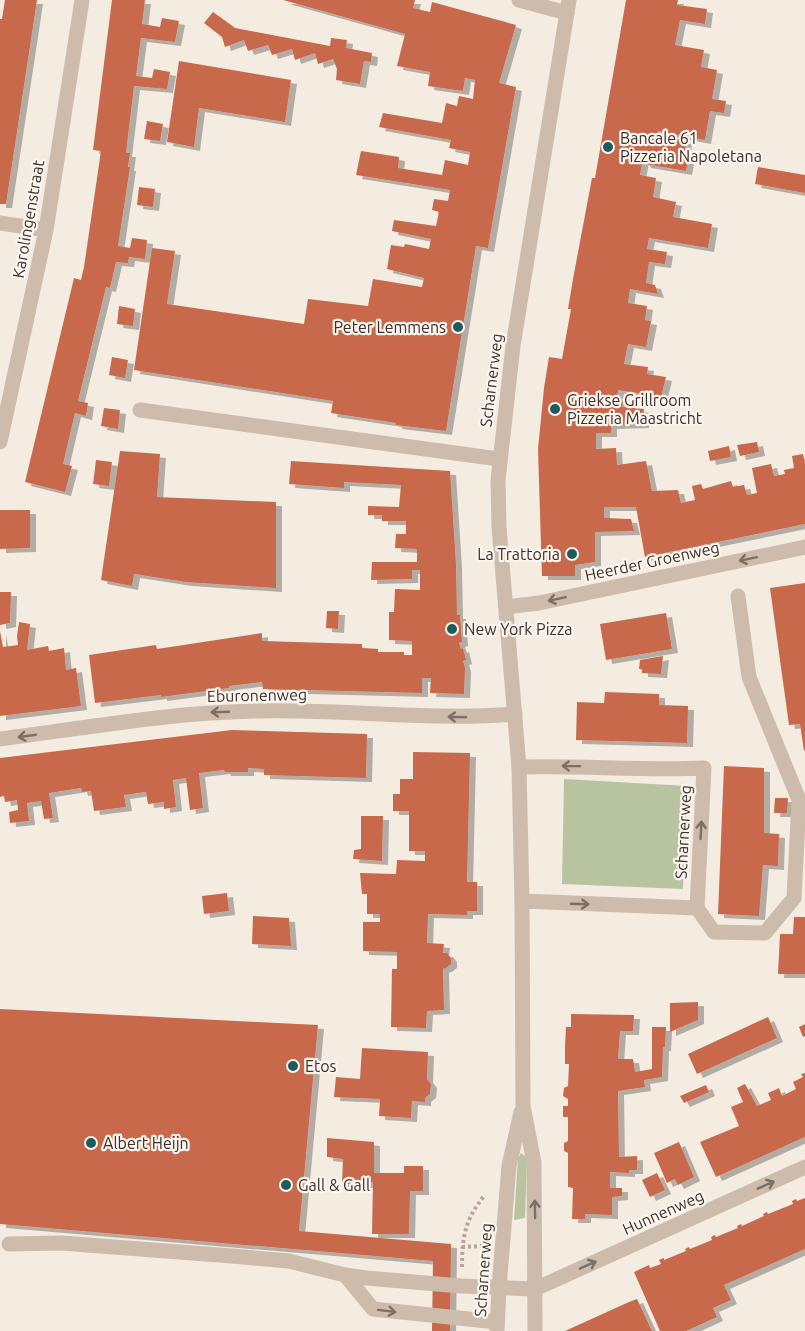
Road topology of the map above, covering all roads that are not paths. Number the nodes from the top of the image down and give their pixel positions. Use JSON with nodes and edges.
{"nodes":[{"id":1,"x":82,"y":0,"type":"edge"},
{"id":2,"x":519,"y":0,"type":"edge"},
{"id":3,"x":568,"y":6,"type":"edge"},
{"id":4,"x":0,"y":223,"type":"edge"},
{"id":5,"x":46,"y":230,"type":"junction"},
{"id":6,"x":140,"y":410,"type":"dead end"},
{"id":7,"x":0,"y":442,"type":"edge"},
{"id":8,"x":500,"y":459,"type":"junction"},
{"id":9,"x":805,"y":547,"type":"edge"},
{"id":10,"x":738,"y":596,"type":"dead end"},
{"id":11,"x":506,"y":607,"type":"junction"},
{"id":12,"x":515,"y":714,"type":"junction"},
{"id":13,"x":0,"y":739,"type":"edge"},
{"id":14,"x":519,"y":767,"type":"junction"},
{"id":15,"x":522,"y":902,"type":"junction"},
{"id":16,"x":697,"y":908,"type":"junction"},
{"id":17,"x":523,"y":1106,"type":"junction"},
{"id":18,"x":805,"y":1167,"type":"edge"},
{"id":19,"x":9,"y":1244,"type":"dead end"},
{"id":20,"x":345,"y":1275,"type":"junction"},
{"id":21,"x":499,"y":1287,"type":"junction"},
{"id":22,"x":535,"y":1289,"type":"junction"},
{"id":23,"x":497,"y":1326,"type":"edge"},
{"id":24,"x":535,"y":1331,"type":"edge"}],
"edges":[{"from":1,"to":5,"type":"street","name":"Karolingenstraat"},
{"from":2,"to":3,"type":"street"},
{"from":3,"to":8,"type":"street","name":"Scharnerweg"},
{"from":4,"to":5,"type":"street"},
{"from":5,"to":7,"type":"street","name":"Karolingenstraat"},
{"from":6,"to":8,"type":"street"},
{"from":8,"to":11,"type":"street","name":"Scharnerweg"},
{"from":9,"to":11,"type":"street","name":"Heerder Groenweg","one_way":true},
{"from":10,"to":16,"type":"street"},
{"from":11,"to":12,"type":"street","name":"Scharnerweg"},
{"from":12,"to":13,"type":"street","name":"Eburonenweg","one_way":true},
{"from":12,"to":14,"type":"street","name":"Scharnerweg"},
{"from":14,"to":15,"type":"street","name":"Scharnerweg"},
{"from":16,"to":14,"type":"street","name":"Scharnerweg","one_way":true},
{"from":15,"to":16,"type":"street","one_way":true},
{"from":15,"to":17,"type":"street","name":"Scharnerweg"},
{"from":17,"to":21,"type":"street","name":"Scharnerweg"},
{"from":22,"to":17,"type":"street","name":"Scharnerweg","one_way":true},
{"from":22,"to":18,"type":"street","name":"Hunnenweg","one_way":true},
{"from":19,"to":20,"type":"street"},
{"from":20,"to":21,"type":"street"},
{"from":20,"to":23,"type":"street","one_way":true},
{"from":21,"to":22,"type":"street"},
{"from":21,"to":23,"type":"street","name":"Scharnerweg"},
{"from":22,"to":24,"type":"street","name":"Scharnerweg"}]}
